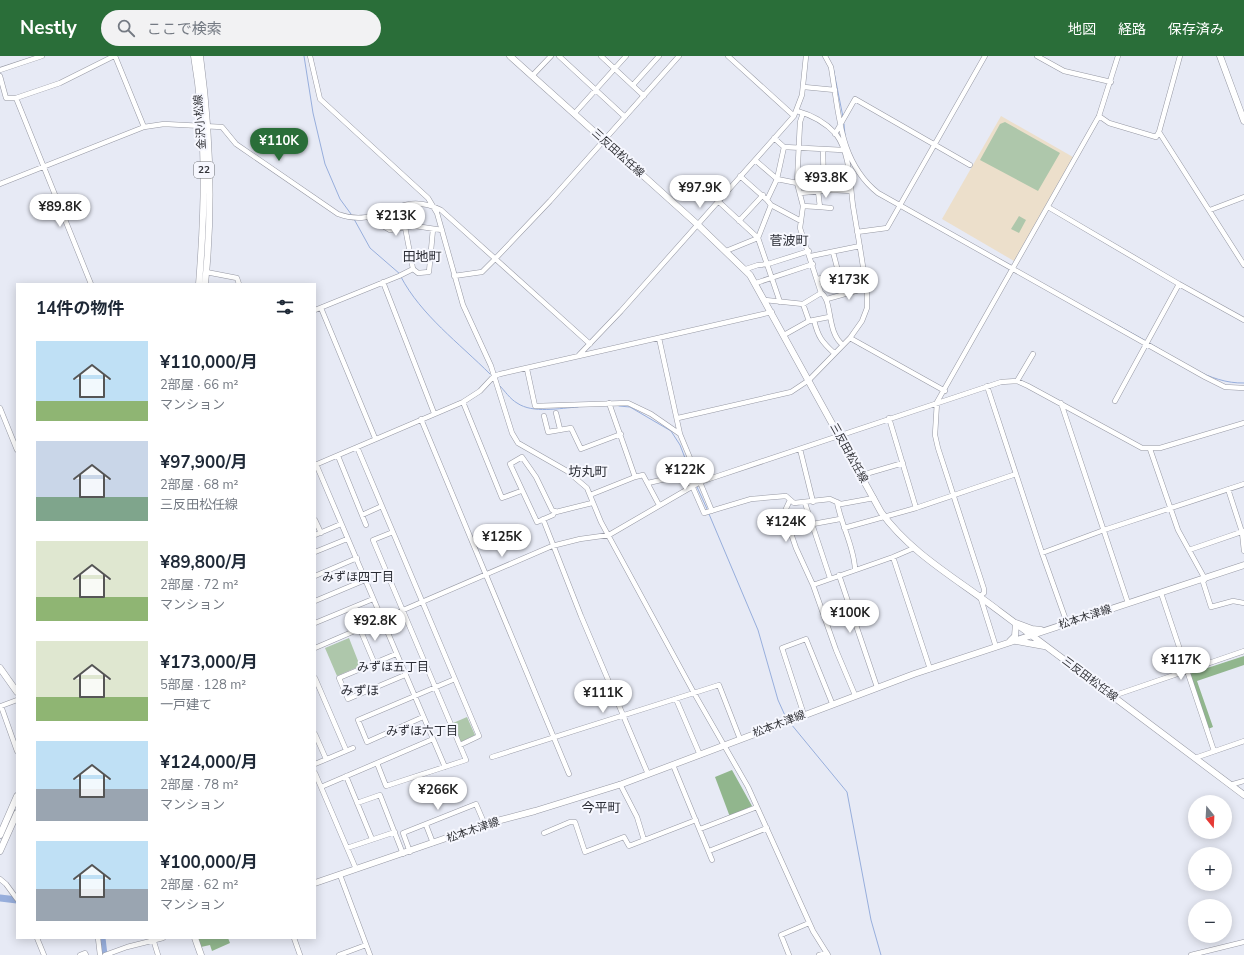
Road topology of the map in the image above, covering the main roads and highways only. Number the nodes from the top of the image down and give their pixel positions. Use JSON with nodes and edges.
{"nodes":[{"id":1,"x":194,"y":56,"type":"edge"},
{"id":2,"x":200,"y":56,"type":"edge"},
{"id":3,"x":1220,"y":56,"type":"edge"},
{"id":4,"x":514,"y":57,"type":"edge"},
{"id":5,"x":1244,"y":121,"type":"edge"},
{"id":6,"x":204,"y":126,"type":"junction"},
{"id":7,"x":199,"y":283,"type":"edge"},
{"id":8,"x":205,"y":283,"type":"edge"},
{"id":9,"x":1244,"y":565,"type":"edge"},
{"id":10,"x":1016,"y":623,"type":"junction"},
{"id":11,"x":1049,"y":629,"type":"junction"},
{"id":12,"x":1031,"y":635,"type":"junction"},
{"id":13,"x":1009,"y":642,"type":"junction"},
{"id":14,"x":1048,"y":647,"type":"junction"},
{"id":15,"x":0,"y":668,"type":"edge"},
{"id":16,"x":16,"y":691,"type":"edge"},
{"id":17,"x":1244,"y":796,"type":"edge"},
{"id":18,"x":16,"y":798,"type":"edge"},
{"id":19,"x":16,"y":815,"type":"edge"},
{"id":20,"x":0,"y":835,"type":"edge"},
{"id":21,"x":0,"y":850,"type":"edge"},
{"id":22,"x":316,"y":883,"type":"edge"},
{"id":23,"x":195,"y":939,"type":"edge"},
{"id":24,"x":201,"y":955,"type":"edge"}],
"edges":[{"from":1,"to":6,"type":"main road","name":"金沢小松線","number":"22"},
{"from":2,"to":6,"type":"main road","name":"金沢小松線","number":"22"},
{"from":3,"to":5,"type":"main road"},
{"from":4,"to":10,"type":"main road","name":"三反田松任線"},
{"from":6,"to":7,"type":"main road","name":"金沢小松線","number":"22"},
{"from":6,"to":8,"type":"main road","name":"金沢小松線","number":"22"},
{"from":9,"to":11,"type":"main road","name":"松本木津線"},
{"from":10,"to":11,"type":"main road"},
{"from":10,"to":12,"type":"main road","name":"三反田松任線"},
{"from":10,"to":13,"type":"main road"},
{"from":11,"to":12,"type":"main road","name":"松本木津線"},
{"from":11,"to":14,"type":"main road"},
{"from":12,"to":13,"type":"main road","name":"松本木津線"},
{"from":12,"to":14,"type":"main road","name":"三反田松任線"},
{"from":13,"to":14,"type":"main road"},
{"from":13,"to":22,"type":"main road","name":"松本木津線"},
{"from":14,"to":17,"type":"main road","name":"三反田松任線"},
{"from":15,"to":16,"type":"main road"},
{"from":18,"to":20,"type":"main road"},
{"from":19,"to":21,"type":"main road"},
{"from":23,"to":24,"type":"main road"}]}
